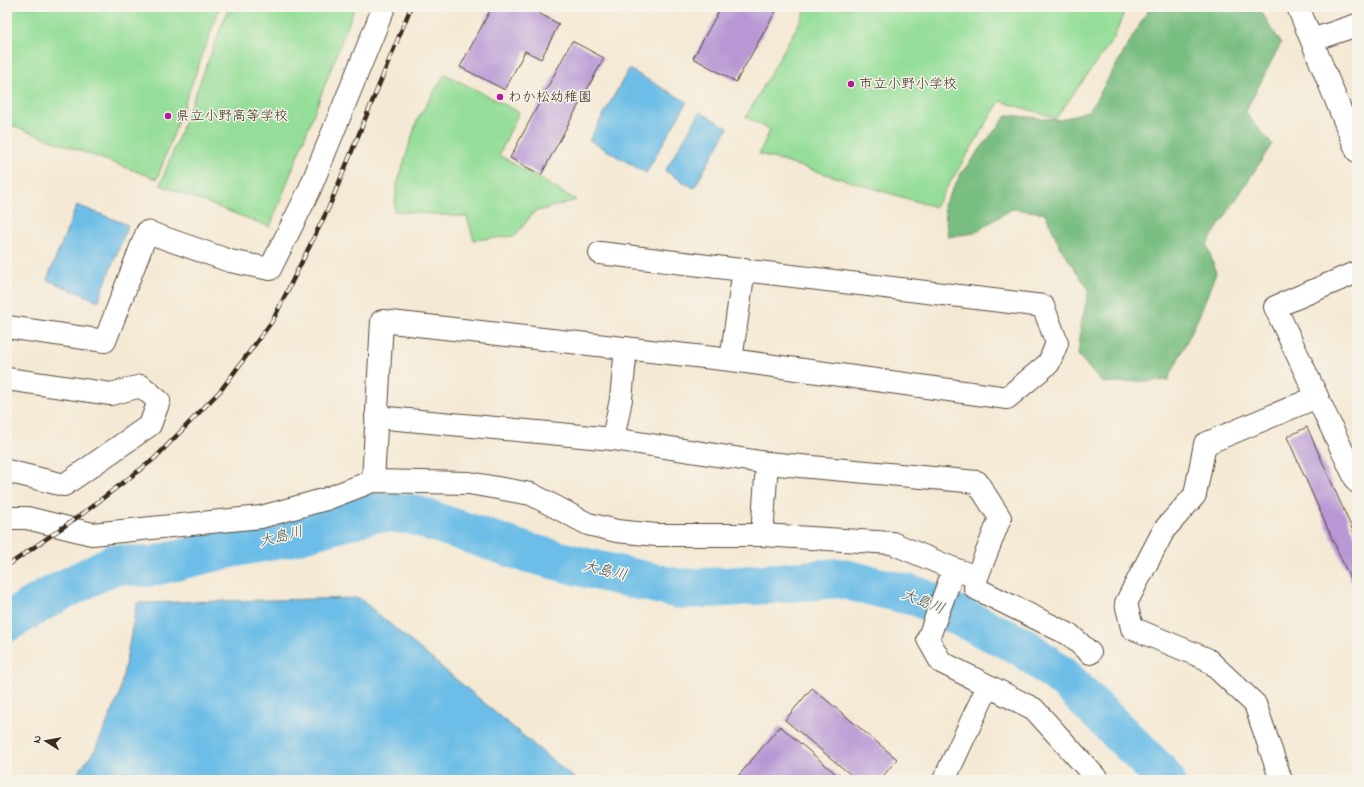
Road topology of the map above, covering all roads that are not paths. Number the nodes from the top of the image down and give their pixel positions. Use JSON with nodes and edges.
{"nodes":[{"id":1,"x":384,"y":7,"type":"edge"},
{"id":2,"x":1298,"y":7,"type":"edge"},
{"id":3,"x":1357,"y":25,"type":"edge"},
{"id":4,"x":1312,"y":40,"type":"junction"},
{"id":5,"x":1357,"y":152,"type":"edge"},
{"id":6,"x":600,"y":253,"type":"dead end"},
{"id":7,"x":744,"y":269,"type":"junction"},
{"id":8,"x":1357,"y":272,"type":"edge"},
{"id":9,"x":7,"y":327,"type":"edge"},
{"id":10,"x":626,"y":348,"type":"junction"},
{"id":11,"x":731,"y":360,"type":"junction"},
{"id":12,"x":7,"y":379,"type":"edge"},
{"id":13,"x":1317,"y":397,"type":"junction"},
{"id":14,"x":376,"y":418,"type":"junction"},
{"id":15,"x":613,"y":439,"type":"junction"},
{"id":16,"x":767,"y":463,"type":"junction"},
{"id":17,"x":7,"y":471,"type":"edge"},
{"id":18,"x":373,"y":481,"type":"junction"},
{"id":19,"x":1357,"y":482,"type":"edge"},
{"id":20,"x":7,"y":518,"type":"edge"},
{"id":21,"x":762,"y":536,"type":"junction"},
{"id":22,"x":954,"y":569,"type":"junction"},
{"id":23,"x":977,"y":577,"type":"junction"},
{"id":24,"x":1090,"y":653,"type":"dead end"},
{"id":25,"x":988,"y":686,"type":"junction"},
{"id":26,"x":944,"y":780,"type":"edge"},
{"id":27,"x":1098,"y":780,"type":"edge"},
{"id":28,"x":1280,"y":780,"type":"edge"}],
"edges":[{"from":1,"to":9,"type":"street"},
{"from":2,"to":4,"type":"street"},
{"from":3,"to":4,"type":"street"},
{"from":4,"to":5,"type":"street"},
{"from":6,"to":7,"type":"street"},
{"from":7,"to":11,"type":"street"},
{"from":7,"to":11,"type":"street"},
{"from":8,"to":13,"type":"street"},
{"from":10,"to":11,"type":"street"},
{"from":10,"to":14,"type":"street"},
{"from":10,"to":15,"type":"street"},
{"from":12,"to":17,"type":"street"},
{"from":13,"to":19,"type":"street"},
{"from":13,"to":28,"type":"street"},
{"from":14,"to":15,"type":"street"},
{"from":14,"to":18,"type":"street"},
{"from":15,"to":16,"type":"street"},
{"from":16,"to":21,"type":"street"},
{"from":16,"to":23,"type":"street"},
{"from":18,"to":20,"type":"street"},
{"from":18,"to":21,"type":"street"},
{"from":21,"to":22,"type":"street"},
{"from":22,"to":23,"type":"street"},
{"from":22,"to":25,"type":"street"},
{"from":23,"to":24,"type":"street"},
{"from":25,"to":26,"type":"street"},
{"from":25,"to":27,"type":"street"}]}
